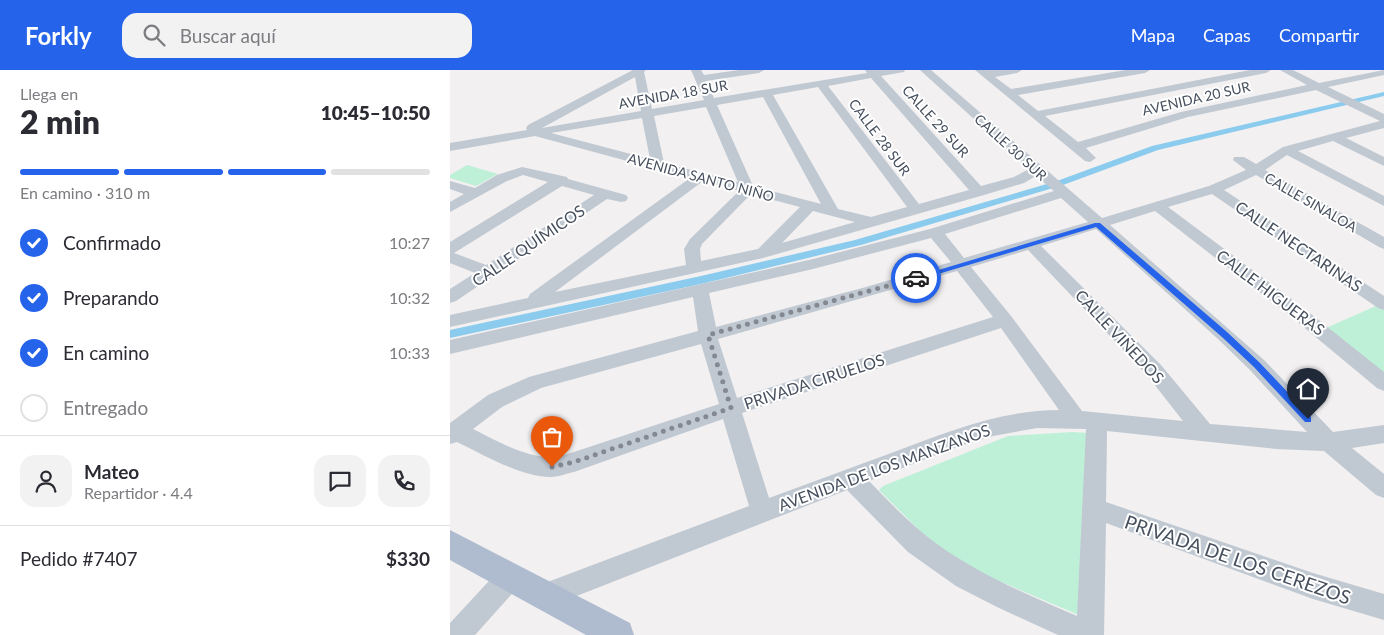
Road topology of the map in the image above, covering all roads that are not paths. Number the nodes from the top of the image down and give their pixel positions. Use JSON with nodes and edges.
{"nodes":[{"id":1,"x":640,"y":70,"type":"edge"},
{"id":2,"x":757,"y":70,"type":"edge"},
{"id":3,"x":900,"y":70,"type":"edge"},
{"id":4,"x":925,"y":70,"type":"edge"},
{"id":5,"x":1017,"y":70,"type":"edge"},
{"id":6,"x":1145,"y":70,"type":"edge"},
{"id":7,"x":1266,"y":70,"type":"edge"},
{"id":8,"x":1285,"y":70,"type":"edge"},
{"id":9,"x":872,"y":72,"type":"edge"},
{"id":10,"x":1119,"y":72,"type":"edge"},
{"id":11,"x":1384,"y":72,"type":"edge"},
{"id":12,"x":983,"y":73,"type":"edge"},
{"id":13,"x":698,"y":75,"type":"edge"},
{"id":14,"x":821,"y":84,"type":"junction"},
{"id":15,"x":1317,"y":86,"type":"junction"},
{"id":16,"x":766,"y":93,"type":"junction"},
{"id":17,"x":1008,"y":93,"type":"junction"},
{"id":18,"x":1151,"y":93,"type":"junction"},
{"id":19,"x":710,"y":102,"type":"junction"},
{"id":20,"x":648,"y":113,"type":"junction"},
{"id":21,"x":1185,"y":114,"type":"junction"},
{"id":22,"x":1035,"y":115,"type":"junction"},
{"id":23,"x":1384,"y":119,"type":"edge"},
{"id":24,"x":1201,"y":124,"type":"dead end"},
{"id":25,"x":1384,"y":124,"type":"edge"},
{"id":26,"x":534,"y":133,"type":"junction"},
{"id":27,"x":518,"y":136,"type":"junction"},
{"id":28,"x":1334,"y":137,"type":"junction"},
{"id":29,"x":450,"y":147,"type":"edge"},
{"id":30,"x":1076,"y":147,"type":"junction"},
{"id":31,"x":1287,"y":150,"type":"junction"},
{"id":32,"x":1090,"y":158,"type":"dead end"},
{"id":33,"x":1239,"y":160,"type":"dead end"},
{"id":34,"x":1384,"y":162,"type":"edge"},
{"id":35,"x":658,"y":166,"type":"junction"},
{"id":36,"x":1255,"y":170,"type":"junction"},
{"id":37,"x":1042,"y":174,"type":"junction"},
{"id":38,"x":700,"y":177,"type":"junction"},
{"id":39,"x":562,"y":180,"type":"junction"},
{"id":40,"x":450,"y":185,"type":"edge"},
{"id":41,"x":1214,"y":189,"type":"junction"},
{"id":42,"x":748,"y":190,"type":"junction"},
{"id":43,"x":1061,"y":191,"type":"junction"},
{"id":44,"x":979,"y":192,"type":"junction"},
{"id":45,"x":476,"y":193,"type":"junction"},
{"id":46,"x":606,"y":193,"type":"junction"},
{"id":47,"x":622,"y":198,"type":"dead end"},
{"id":48,"x":1384,"y":202,"type":"edge"},
{"id":49,"x":1156,"y":205,"type":"junction"},
{"id":50,"x":810,"y":206,"type":"junction"},
{"id":51,"x":450,"y":208,"type":"edge"},
{"id":52,"x":915,"y":208,"type":"junction"},
{"id":53,"x":833,"y":212,"type":"junction"},
{"id":54,"x":868,"y":222,"type":"junction"},
{"id":55,"x":1097,"y":224,"type":"junction"},
{"id":56,"x":935,"y":232,"type":"junction"},
{"id":57,"x":1031,"y":244,"type":"junction"},
{"id":58,"x":1384,"y":244,"type":"edge"},
{"id":59,"x":450,"y":249,"type":"edge"},
{"id":60,"x":763,"y":253,"type":"junction"},
{"id":61,"x":450,"y":257,"type":"edge"},
{"id":62,"x":962,"y":264,"type":"junction"},
{"id":63,"x":694,"y":268,"type":"junction"},
{"id":64,"x":488,"y":272,"type":"junction"},
{"id":65,"x":700,"y":291,"type":"junction"},
{"id":66,"x":450,"y":297,"type":"edge"},
{"id":67,"x":530,"y":303,"type":"junction"},
{"id":68,"x":1384,"y":304,"type":"edge"},
{"id":69,"x":1005,"y":320,"type":"junction"},
{"id":70,"x":450,"y":321,"type":"edge"},
{"id":71,"x":708,"y":335,"type":"junction"},
{"id":72,"x":450,"y":347,"type":"edge"},
{"id":73,"x":1384,"y":383,"type":"edge"},
{"id":74,"x":731,"y":408,"type":"junction"},
{"id":75,"x":1087,"y":420,"type":"junction"},
{"id":76,"x":1204,"y":432,"type":"junction"},
{"id":77,"x":453,"y":433,"type":"edge"},
{"id":78,"x":1384,"y":434,"type":"edge"},
{"id":79,"x":1329,"y":442,"type":"junction"},
{"id":80,"x":850,"y":478,"type":"junction"},
{"id":81,"x":1384,"y":488,"type":"edge"},
{"id":82,"x":1093,"y":508,"type":"junction"},
{"id":83,"x":762,"y":512,"type":"junction"},
{"id":84,"x":450,"y":544,"type":"edge"},
{"id":85,"x":510,"y":577,"type":"junction"},
{"id":86,"x":546,"y":594,"type":"junction"},
{"id":87,"x":1384,"y":607,"type":"edge"},
{"id":88,"x":457,"y":635,"type":"edge"},
{"id":89,"x":618,"y":635,"type":"edge"},
{"id":90,"x":1090,"y":635,"type":"edge"}],
"edges":[{"from":1,"to":20,"type":"street"},
{"from":1,"to":27,"type":"street"},
{"from":2,"to":13,"type":"street"},
{"from":3,"to":9,"type":"street","name":"AVENIDA 18 SUR"},
{"from":4,"to":37,"type":"street","name":"CALLE 30 SUR"},
{"from":5,"to":12,"type":"street"},
{"from":6,"to":10,"type":"street"},
{"from":7,"to":18,"type":"street"},
{"from":8,"to":15,"type":"street"},
{"from":9,"to":14,"type":"street","name":"AVENIDA 18 SUR"},
{"from":9,"to":44,"type":"street","name":"CALLE 29 SUR"},
{"from":10,"to":17,"type":"street"},
{"from":10,"to":18,"type":"street"},
{"from":11,"to":15,"type":"street","name":"AVENIDA 20 SUR"},
{"from":12,"to":17,"type":"street"},
{"from":13,"to":19,"type":"street"},
{"from":14,"to":16,"type":"street","name":"AVENIDA 18 SUR"},
{"from":14,"to":52,"type":"street","name":"CALLE 28 SUR"},
{"from":15,"to":21,"type":"street","name":"AVENIDA 20 SUR"},
{"from":15,"to":23,"type":"street"},
{"from":16,"to":19,"type":"street","name":"AVENIDA 18 SUR"},
{"from":16,"to":53,"type":"street"},
{"from":17,"to":22,"type":"street"},
{"from":18,"to":21,"type":"street"},
{"from":18,"to":22,"type":"street"},
{"from":19,"to":20,"type":"street","name":"AVENIDA 18 SUR"},
{"from":19,"to":42,"type":"street"},
{"from":20,"to":26,"type":"street","name":"AVENIDA 18 SUR"},
{"from":20,"to":35,"type":"street"},
{"from":21,"to":24,"type":"street"},
{"from":21,"to":30,"type":"street","name":"AVENIDA 20 SUR"},
{"from":22,"to":30,"type":"street"},
{"from":25,"to":28,"type":"street"},
{"from":26,"to":27,"type":"street","name":"AVENIDA 18 SUR"},
{"from":26,"to":35,"type":"street","name":"AVENIDA SANTO NIÑO"},
{"from":27,"to":29,"type":"street","name":"AVENIDA 18 SUR"},
{"from":28,"to":31,"type":"street"},
{"from":28,"to":34,"type":"street"},
{"from":30,"to":32,"type":"street"},
{"from":31,"to":36,"type":"street"},
{"from":31,"to":48,"type":"street"},
{"from":33,"to":36,"type":"street","name":"CALLE SINALOA"},
{"from":35,"to":38,"type":"street","name":"AVENIDA SANTO NIÑO"},
{"from":36,"to":41,"type":"street"},
{"from":36,"to":58,"type":"street","name":"CALLE SINALOA"},
{"from":37,"to":43,"type":"street","name":"CALLE 30 SUR"},
{"from":37,"to":44,"type":"street"},
{"from":38,"to":42,"type":"street","name":"AVENIDA SANTO NIÑO"},
{"from":38,"to":67,"type":"street"},
{"from":39,"to":45,"type":"street"},
{"from":39,"to":46,"type":"street"},
{"from":39,"to":59,"type":"street"},
{"from":40,"to":45,"type":"street"},
{"from":41,"to":49,"type":"street"},
{"from":41,"to":68,"type":"street","name":"CALLE NECTARINAS"},
{"from":42,"to":50,"type":"street","name":"AVENIDA SANTO NIÑO"},
{"from":42,"to":63,"type":"street"},
{"from":43,"to":55,"type":"street","name":"CALLE 30 SUR"},
{"from":43,"to":56,"type":"street"},
{"from":44,"to":52,"type":"street"},
{"from":45,"to":51,"type":"street"},
{"from":46,"to":47,"type":"street"},
{"from":46,"to":64,"type":"street","name":"CALLE QUÍMICOS"},
{"from":49,"to":55,"type":"street"},
{"from":49,"to":73,"type":"street","name":"CALLE HIGUERAS"},
{"from":50,"to":53,"type":"street","name":"AVENIDA SANTO NIÑO"},
{"from":50,"to":60,"type":"street"},
{"from":52,"to":54,"type":"street"},
{"from":53,"to":54,"type":"street","name":"AVENIDA SANTO NIÑO"},
{"from":54,"to":60,"type":"street"},
{"from":55,"to":57,"type":"street"},
{"from":55,"to":79,"type":"street","name":"CALLE 30 SUR"},
{"from":56,"to":62,"type":"street"},
{"from":56,"to":65,"type":"street"},
{"from":57,"to":62,"type":"street"},
{"from":57,"to":76,"type":"street","name":"CALLE VIÑEDOS"},
{"from":60,"to":63,"type":"street"},
{"from":61,"to":64,"type":"street"},
{"from":62,"to":69,"type":"street"},
{"from":62,"to":71,"type":"street"},
{"from":63,"to":67,"type":"street"},
{"from":64,"to":66,"type":"street","name":"CALLE QUÍMICOS"},
{"from":65,"to":71,"type":"street"},
{"from":65,"to":72,"type":"street"},
{"from":67,"to":70,"type":"street"},
{"from":69,"to":74,"type":"street","name":"PRIVADA CIRUELOS"},
{"from":69,"to":75,"type":"street"},
{"from":71,"to":74,"type":"street"},
{"from":71,"to":77,"type":"street"},
{"from":74,"to":77,"type":"street","name":"PRIVADA CIRUELOS"},
{"from":74,"to":83,"type":"street"},
{"from":75,"to":76,"type":"street","name":"AVENIDA DE LOS MANZANOS"},
{"from":75,"to":80,"type":"street","name":"AVENIDA DE LOS MANZANOS"},
{"from":75,"to":82,"type":"street"},
{"from":76,"to":79,"type":"street","name":"AVENIDA DE LOS MANZANOS"},
{"from":78,"to":79,"type":"street","name":"AVENIDA DE LOS MANZANOS"},
{"from":79,"to":81,"type":"street"},
{"from":80,"to":83,"type":"street","name":"AVENIDA DE LOS MANZANOS"},
{"from":80,"to":90,"type":"street"},
{"from":82,"to":87,"type":"street","name":"PRIVADA DE LOS CEREZOS"},
{"from":82,"to":90,"type":"street"},
{"from":83,"to":86,"type":"street","name":"AVENIDA DE LOS MANZANOS"},
{"from":84,"to":85,"type":"main road"},
{"from":85,"to":86,"type":"main road"},
{"from":85,"to":88,"type":"street"},
{"from":86,"to":89,"type":"main road"}]}
